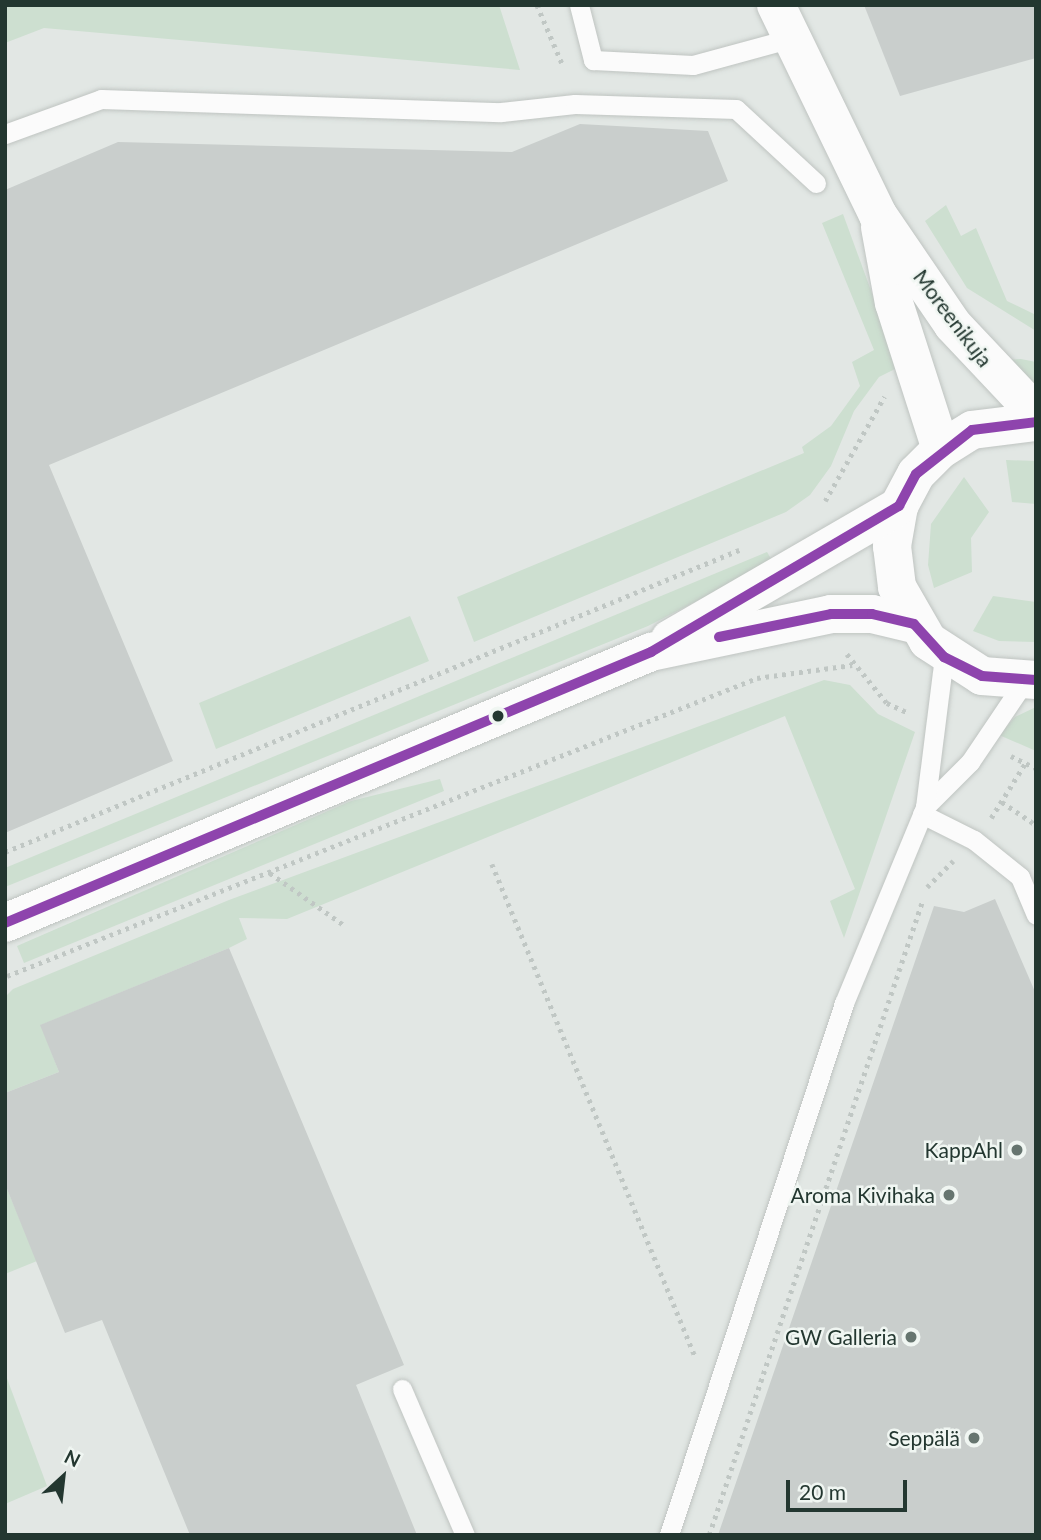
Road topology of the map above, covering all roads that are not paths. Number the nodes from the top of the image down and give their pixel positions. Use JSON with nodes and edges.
{"nodes":[{"id":1,"x":579,"y":5,"type":"edge"},
{"id":2,"x":776,"y":5,"type":"edge"},
{"id":3,"x":796,"y":37,"type":"junction"},
{"id":4,"x":5,"y":134,"type":"edge"},
{"id":5,"x":816,"y":183,"type":"dead end"},
{"id":6,"x":878,"y":215,"type":"junction"},
{"id":7,"x":1036,"y":413,"type":"edge"},
{"id":8,"x":1036,"y":422,"type":"edge"},
{"id":9,"x":941,"y":449,"type":"junction"},
{"id":10,"x":900,"y":506,"type":"junction"},
{"id":11,"x":914,"y":624,"type":"junction"},
{"id":12,"x":651,"y":652,"type":"junction"},
{"id":13,"x":944,"y":657,"type":"junction"},
{"id":14,"x":1030,"y":681,"type":"edge"},
{"id":15,"x":924,"y":811,"type":"junction"},
{"id":16,"x":1036,"y":915,"type":"edge"},
{"id":17,"x":5,"y":923,"type":"edge"},
{"id":18,"x":402,"y":1389,"type":"dead end"},
{"id":19,"x":465,"y":1535,"type":"edge"},
{"id":20,"x":669,"y":1535,"type":"edge"}],
"edges":[{"from":1,"to":3,"type":"lane"},
{"from":2,"to":3,"type":"main road","name":"Moreenikuja"},
{"from":3,"to":6,"type":"main road","name":"Moreenikuja"},
{"from":4,"to":5,"type":"lane"},
{"from":6,"to":7,"type":"main road","name":"Moreenikuja"},
{"from":6,"to":9,"type":"main road","name":"Moreenikuja"},
{"from":8,"to":9,"type":"main road"},
{"from":9,"to":10,"type":"main road"},
{"from":10,"to":11,"type":"main road"},
{"from":10,"to":12,"type":"main road"},
{"from":11,"to":12,"type":"main road"},
{"from":11,"to":13,"type":"main road"},
{"from":12,"to":17,"type":"main road"},
{"from":13,"to":14,"type":"main road"},
{"from":13,"to":15,"type":"lane"},
{"from":14,"to":15,"type":"lane"},
{"from":15,"to":16,"type":"lane"},
{"from":15,"to":20,"type":"lane"},
{"from":18,"to":19,"type":"lane"}]}
